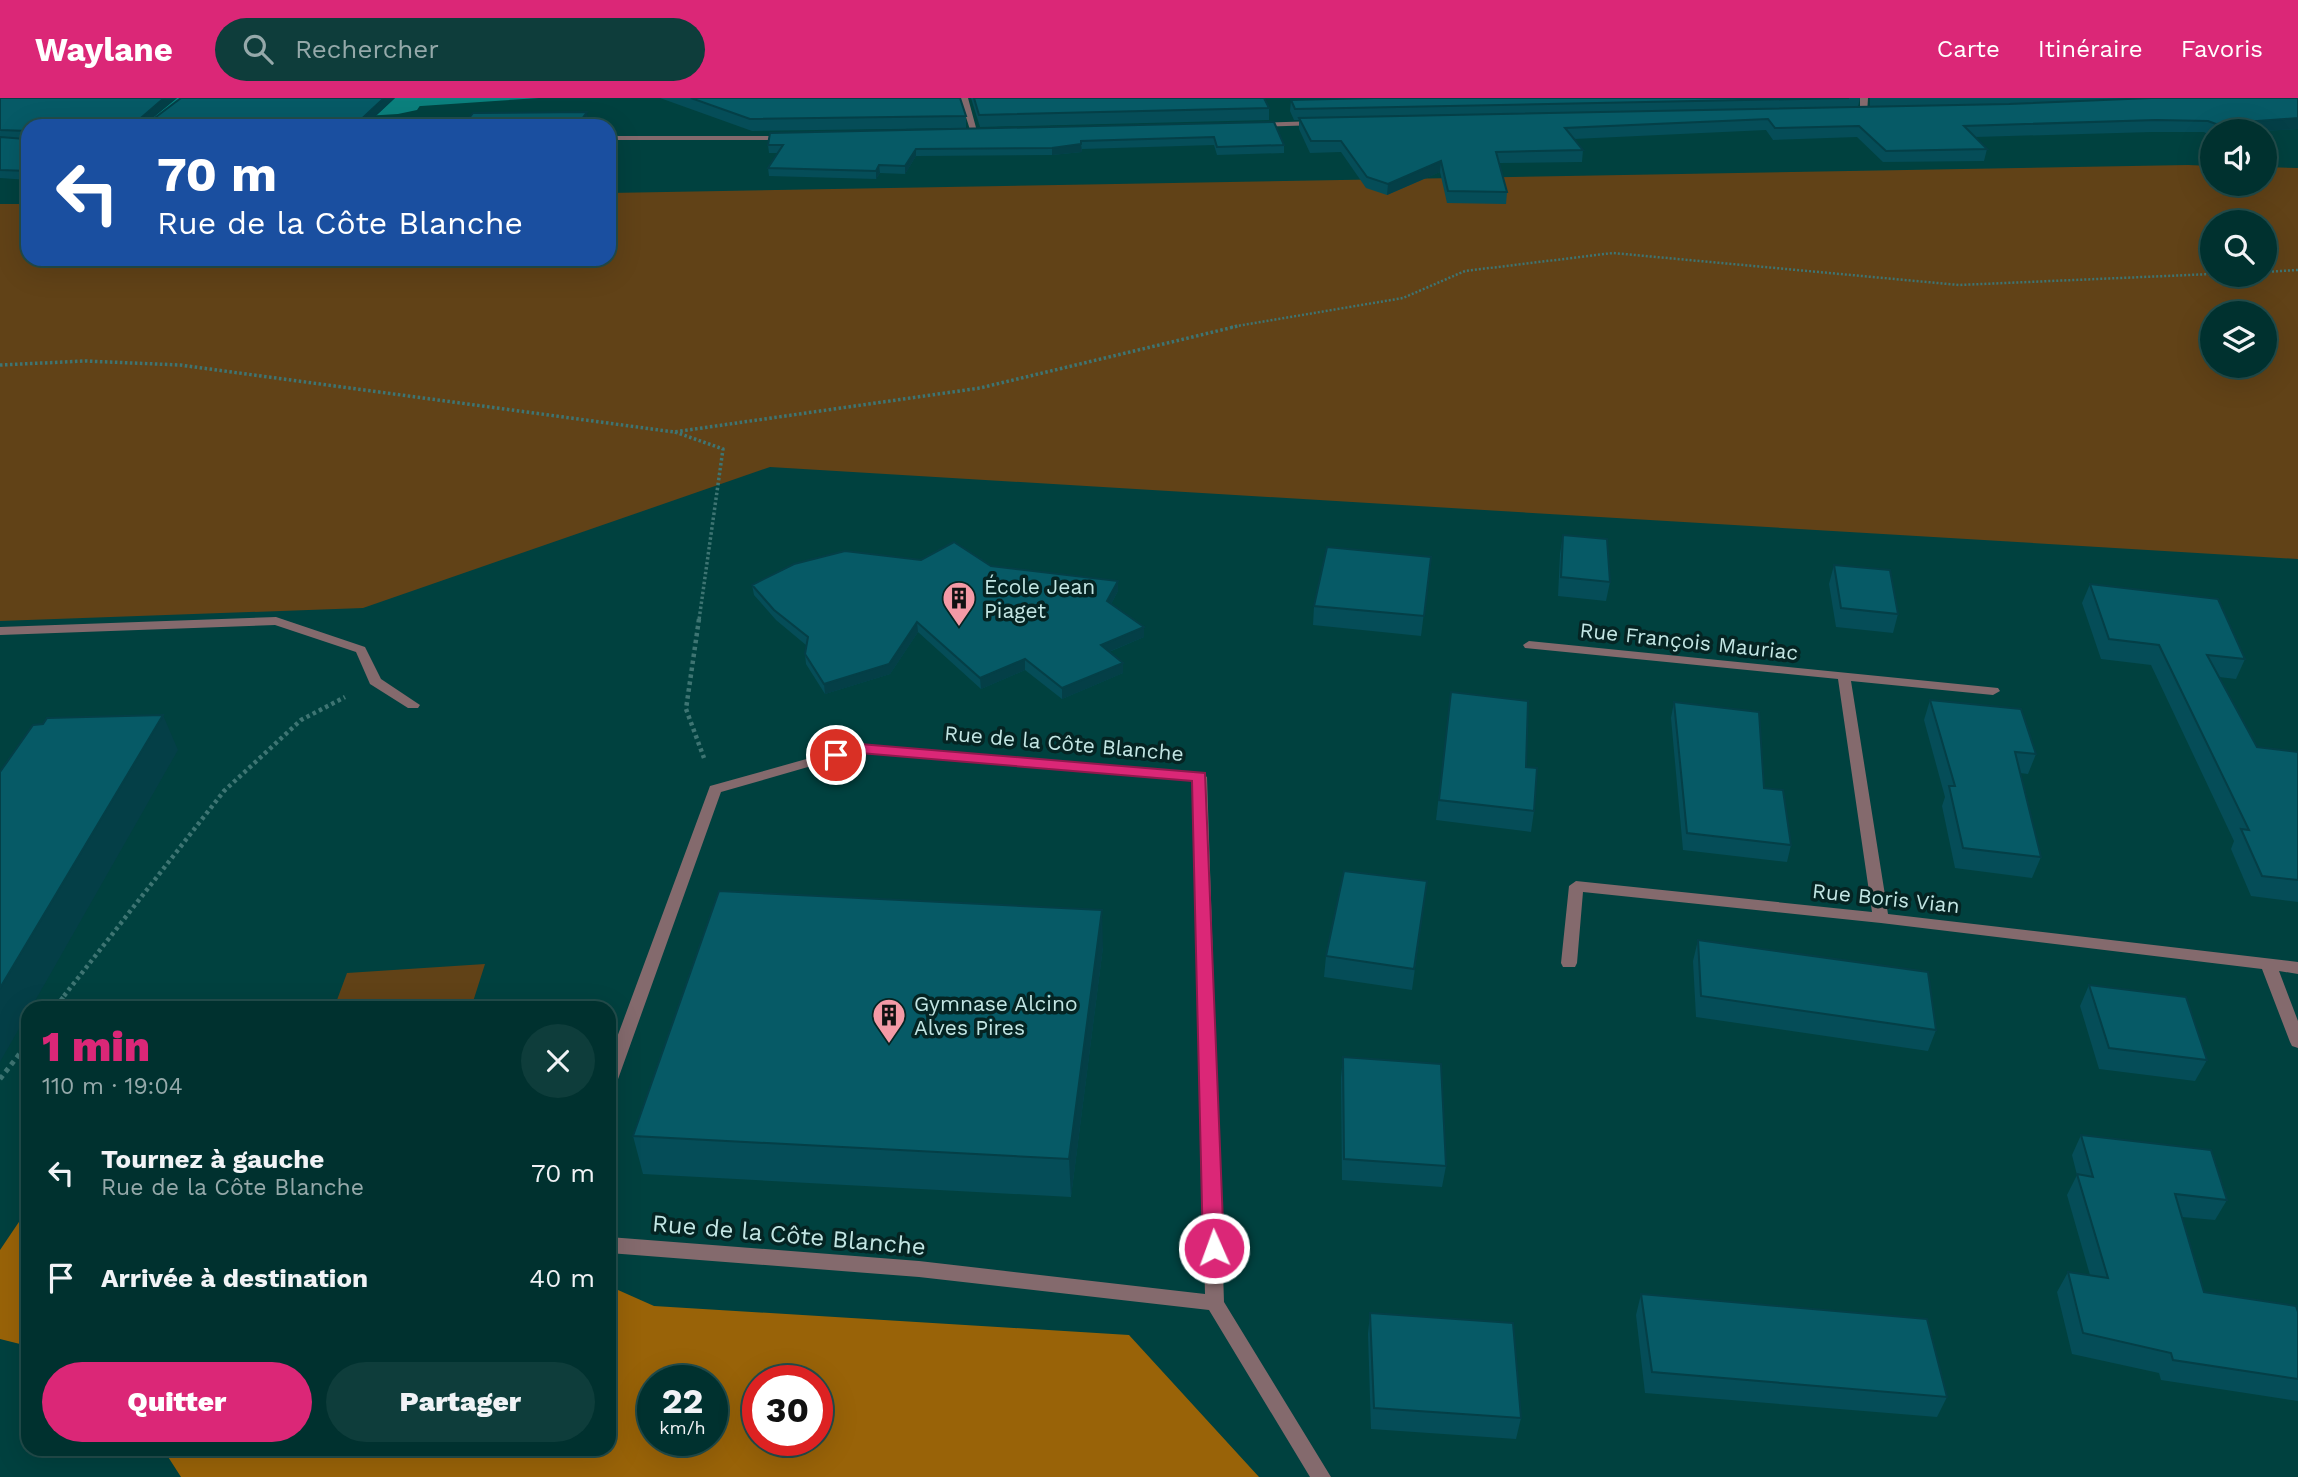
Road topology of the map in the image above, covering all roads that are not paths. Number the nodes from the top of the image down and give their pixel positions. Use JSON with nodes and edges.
{"nodes":[{"id":1,"x":964,"y":98,"type":"edge"},
{"id":2,"x":1864,"y":98,"type":"edge"},
{"id":3,"x":1864,"y":112,"type":"junction"},
{"id":4,"x":1878,"y":112,"type":"edge"},
{"id":5,"x":1850,"y":113,"type":"edge"},
{"id":6,"x":1324,"y":123,"type":"edge"},
{"id":7,"x":1240,"y":126,"type":"edge"},
{"id":8,"x":975,"y":133,"type":"junction"},
{"id":9,"x":989,"y":133,"type":"edge"},
{"id":10,"x":962,"y":134,"type":"edge"},
{"id":11,"x":616,"y":138,"type":"edge"},
{"id":12,"x":798,"y":138,"type":"edge"},
{"id":13,"x":0,"y":631,"type":"edge"},
{"id":14,"x":1529,"y":645,"type":"dead end"},
{"id":15,"x":1844,"y":678,"type":"junction"},
{"id":16,"x":1993,"y":691,"type":"dead end"},
{"id":17,"x":413,"y":705,"type":"dead end"},
{"id":18,"x":1881,"y":918,"type":"junction"},
{"id":19,"x":1569,"y":963,"type":"dead end"},
{"id":20,"x":2268,"y":964,"type":"junction"},
{"id":21,"x":2298,"y":968,"type":"edge"},
{"id":22,"x":2298,"y":1042,"type":"edge"},
{"id":23,"x":616,"y":1063,"type":"edge"},
{"id":24,"x":616,"y":1246,"type":"edge"},
{"id":25,"x":1215,"y":1303,"type":"junction"},
{"id":26,"x":1321,"y":1477,"type":"edge"}],
"edges":[{"from":1,"to":8,"type":"street"},
{"from":2,"to":3,"type":"street"},
{"from":3,"to":4,"type":"street"},
{"from":3,"to":5,"type":"street"},
{"from":6,"to":7,"type":"street"},
{"from":8,"to":9,"type":"street"},
{"from":8,"to":10,"type":"street"},
{"from":11,"to":12,"type":"street"},
{"from":13,"to":17,"type":"street"},
{"from":14,"to":15,"type":"street","name":"Rue François Mauriac"},
{"from":15,"to":16,"type":"street","name":"Rue François Mauriac"},
{"from":15,"to":18,"type":"street"},
{"from":18,"to":19,"type":"street","name":"Rue Boris Vian"},
{"from":18,"to":20,"type":"street","name":"Rue Boris Vian"},
{"from":20,"to":21,"type":"street","name":"Rue Boris Vian"},
{"from":20,"to":22,"type":"street"},
{"from":23,"to":25,"type":"street","name":"Rue de la Côte Blanche"},
{"from":24,"to":25,"type":"street","name":"Rue de la Côte Blanche"},
{"from":25,"to":26,"type":"street","name":"Rue de la Côte Blanche"}]}
